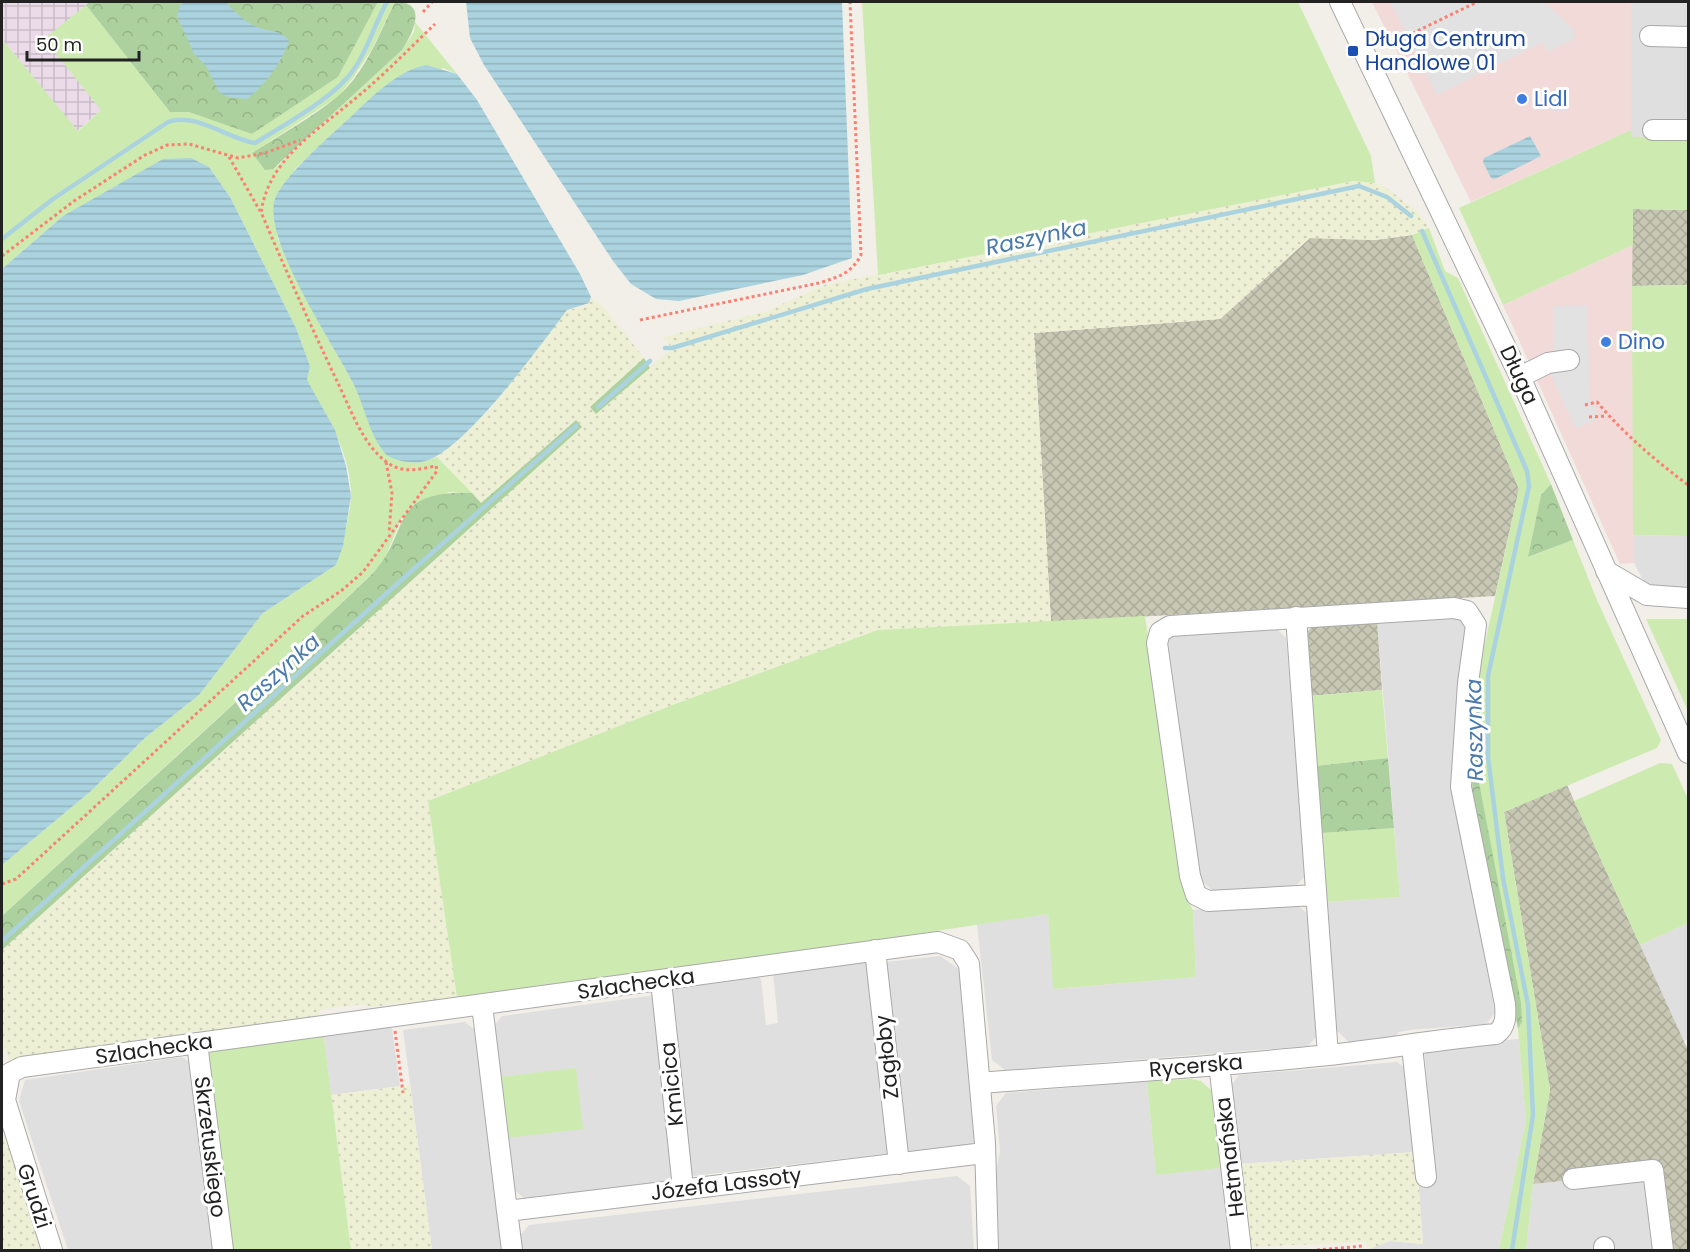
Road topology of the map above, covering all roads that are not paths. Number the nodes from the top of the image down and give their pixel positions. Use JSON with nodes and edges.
{"nodes":[{"id":1,"x":1340,"y":2,"type":"edge"},
{"id":2,"x":1650,"y":36,"type":"dead end"},
{"id":3,"x":1689,"y":37,"type":"edge"},
{"id":4,"x":1653,"y":130,"type":"dead end"},
{"id":5,"x":1689,"y":130,"type":"edge"},
{"id":6,"x":1569,"y":360,"type":"dead end"},
{"id":7,"x":1520,"y":376,"type":"junction"},
{"id":8,"x":1606,"y":571,"type":"junction"},
{"id":9,"x":1689,"y":598,"type":"edge"},
{"id":10,"x":1296,"y":617,"type":"junction"},
{"id":11,"x":1689,"y":753,"type":"edge"},
{"id":12,"x":1316,"y":895,"type":"junction"},
{"id":13,"x":875,"y":950,"type":"junction"},
{"id":14,"x":661,"y":981,"type":"junction"},
{"id":15,"x":482,"y":1005,"type":"junction"},
{"id":16,"x":197,"y":1043,"type":"junction"},
{"id":17,"x":1412,"y":1046,"type":"junction"},
{"id":18,"x":1328,"y":1055,"type":"junction"},
{"id":19,"x":1219,"y":1064,"type":"junction"},
{"id":20,"x":10,"y":1073,"type":"joint"},
{"id":21,"x":980,"y":1083,"type":"junction"},
{"id":22,"x":984,"y":1154,"type":"junction"},
{"id":23,"x":899,"y":1164,"type":"junction"},
{"id":24,"x":1426,"y":1177,"type":"dead end"},
{"id":25,"x":1573,"y":1179,"type":"dead end"},
{"id":26,"x":683,"y":1188,"type":"junction"},
{"id":27,"x":507,"y":1211,"type":"junction"},
{"id":28,"x":52,"y":1251,"type":"edge"},
{"id":29,"x":223,"y":1251,"type":"edge"},
{"id":30,"x":512,"y":1251,"type":"edge"},
{"id":31,"x":988,"y":1251,"type":"edge"},
{"id":32,"x":1241,"y":1251,"type":"edge"},
{"id":33,"x":1662,"y":1251,"type":"edge"}],
"edges":[{"from":1,"to":7,"type":"street","name":"Długa"},
{"from":2,"to":3,"type":"street"},
{"from":4,"to":5,"type":"street"},
{"from":6,"to":7,"type":"street"},
{"from":7,"to":8,"type":"street","name":"Długa"},
{"from":8,"to":9,"type":"street"},
{"from":8,"to":11,"type":"street","name":"Długa"},
{"from":10,"to":12,"type":"street"},
{"from":10,"to":12,"type":"street"},
{"from":10,"to":17,"type":"street","name":"Rycerska"},
{"from":12,"to":18,"type":"street"},
{"from":13,"to":14,"type":"street","name":"Szlachecka"},
{"from":13,"to":21,"type":"street","name":"Szlachecka"},
{"from":13,"to":23,"type":"street","name":"Zagłoby"},
{"from":14,"to":15,"type":"street","name":"Szlachecka"},
{"from":14,"to":26,"type":"street","name":"Kmicica"},
{"from":15,"to":16,"type":"street","name":"Szlachecka"},
{"from":15,"to":27,"type":"street"},
{"from":16,"to":20,"type":"street","name":"Szlachecka"},
{"from":16,"to":29,"type":"street","name":"Skrzetuskiego"},
{"from":17,"to":18,"type":"street","name":"Rycerska"},
{"from":17,"to":24,"type":"street"},
{"from":18,"to":19,"type":"street","name":"Rycerska"},
{"from":19,"to":21,"type":"street","name":"Rycerska"},
{"from":19,"to":32,"type":"street","name":"Hetmańska"},
{"from":20,"to":28,"type":"street","name":"Grudzi"},
{"from":21,"to":22,"type":"street","name":"Szlachecka"},
{"from":22,"to":23,"type":"street","name":"Józefa Lassoty"},
{"from":22,"to":31,"type":"street","name":"Szlachecka"},
{"from":23,"to":26,"type":"street","name":"Józefa Lassoty"},
{"from":25,"to":33,"type":"street"},
{"from":26,"to":27,"type":"street","name":"Józefa Lassoty"},
{"from":27,"to":30,"type":"street"}]}
